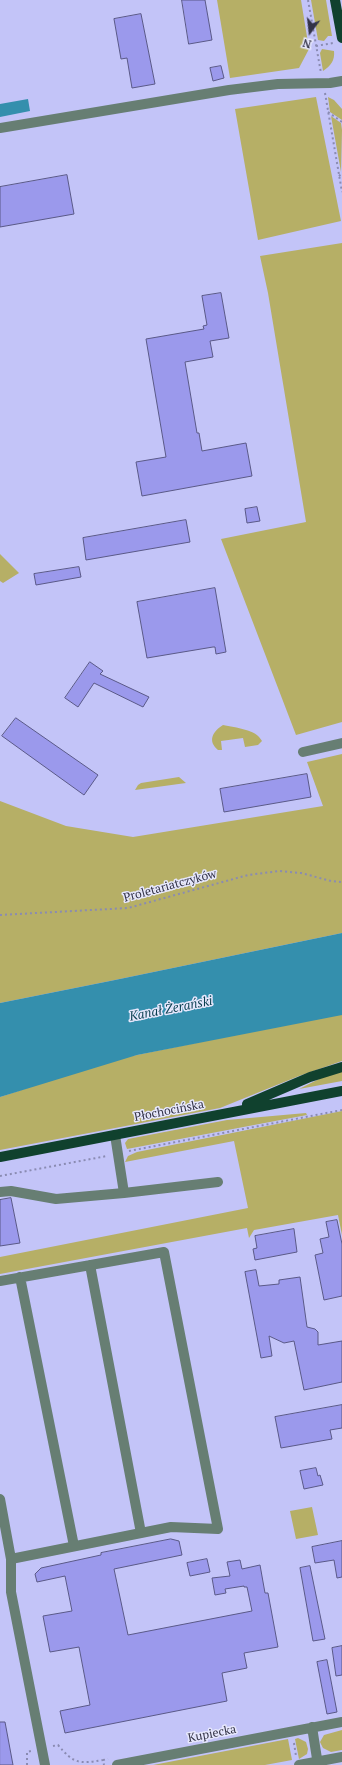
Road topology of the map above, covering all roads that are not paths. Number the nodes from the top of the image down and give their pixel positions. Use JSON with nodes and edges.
{"nodes":[{"id":1,"x":335,"y":0,"type":"edge"},
{"id":2,"x":339,"y":41,"type":"edge"},
{"id":3,"x":342,"y":80,"type":"edge"},
{"id":4,"x":0,"y":128,"type":"edge"},
{"id":5,"x":342,"y":743,"type":"edge"},
{"id":6,"x":303,"y":752,"type":"dead end"},
{"id":7,"x":342,"y":1067,"type":"edge"},
{"id":8,"x":342,"y":1090,"type":"edge"},
{"id":9,"x":230,"y":1112,"type":"junction"},
{"id":10,"x":115,"y":1135,"type":"junction"},
{"id":11,"x":0,"y":1157,"type":"edge"},
{"id":12,"x":218,"y":1182,"type":"dead end"},
{"id":13,"x":0,"y":1192,"type":"edge"},
{"id":14,"x":124,"y":1193,"type":"junction"},
{"id":15,"x":90,"y":1265,"type":"junction"},
{"id":16,"x":20,"y":1277,"type":"junction"},
{"id":17,"x":0,"y":1281,"type":"edge"},
{"id":18,"x":0,"y":1499,"type":"edge"},
{"id":19,"x":141,"y":1533,"type":"junction"},
{"id":20,"x":74,"y":1546,"type":"junction"},
{"id":21,"x":11,"y":1559,"type":"junction"},
{"id":22,"x":342,"y":1722,"type":"edge"},
{"id":23,"x":312,"y":1728,"type":"junction"},
{"id":24,"x":342,"y":1757,"type":"edge"},
{"id":25,"x":317,"y":1763,"type":"edge"},
{"id":26,"x":45,"y":1765,"type":"edge"},
{"id":27,"x":117,"y":1765,"type":"edge"},
{"id":28,"x":299,"y":1765,"type":"edge"}],
"edges":[{"from":1,"to":2,"type":"main road"},
{"from":3,"to":4,"type":"street"},
{"from":5,"to":6,"type":"street"},
{"from":7,"to":9,"type":"main road"},
{"from":8,"to":9,"type":"main road","name":"Płochocińska"},
{"from":9,"to":10,"type":"main road","name":"Płochocińska"},
{"from":10,"to":11,"type":"main road","name":"Płochocińska"},
{"from":10,"to":14,"type":"street"},
{"from":12,"to":14,"type":"street"},
{"from":13,"to":14,"type":"street"},
{"from":15,"to":16,"type":"street"},
{"from":15,"to":19,"type":"street"},
{"from":15,"to":19,"type":"street"},
{"from":16,"to":17,"type":"street"},
{"from":16,"to":20,"type":"street"},
{"from":18,"to":21,"type":"street"},
{"from":19,"to":20,"type":"street"},
{"from":20,"to":21,"type":"street"},
{"from":21,"to":26,"type":"street"},
{"from":22,"to":23,"type":"street","name":"Kupiecka"},
{"from":23,"to":25,"type":"street"},
{"from":23,"to":27,"type":"street","name":"Kupiecka"},
{"from":24,"to":25,"type":"street"},
{"from":25,"to":28,"type":"street"}]}
